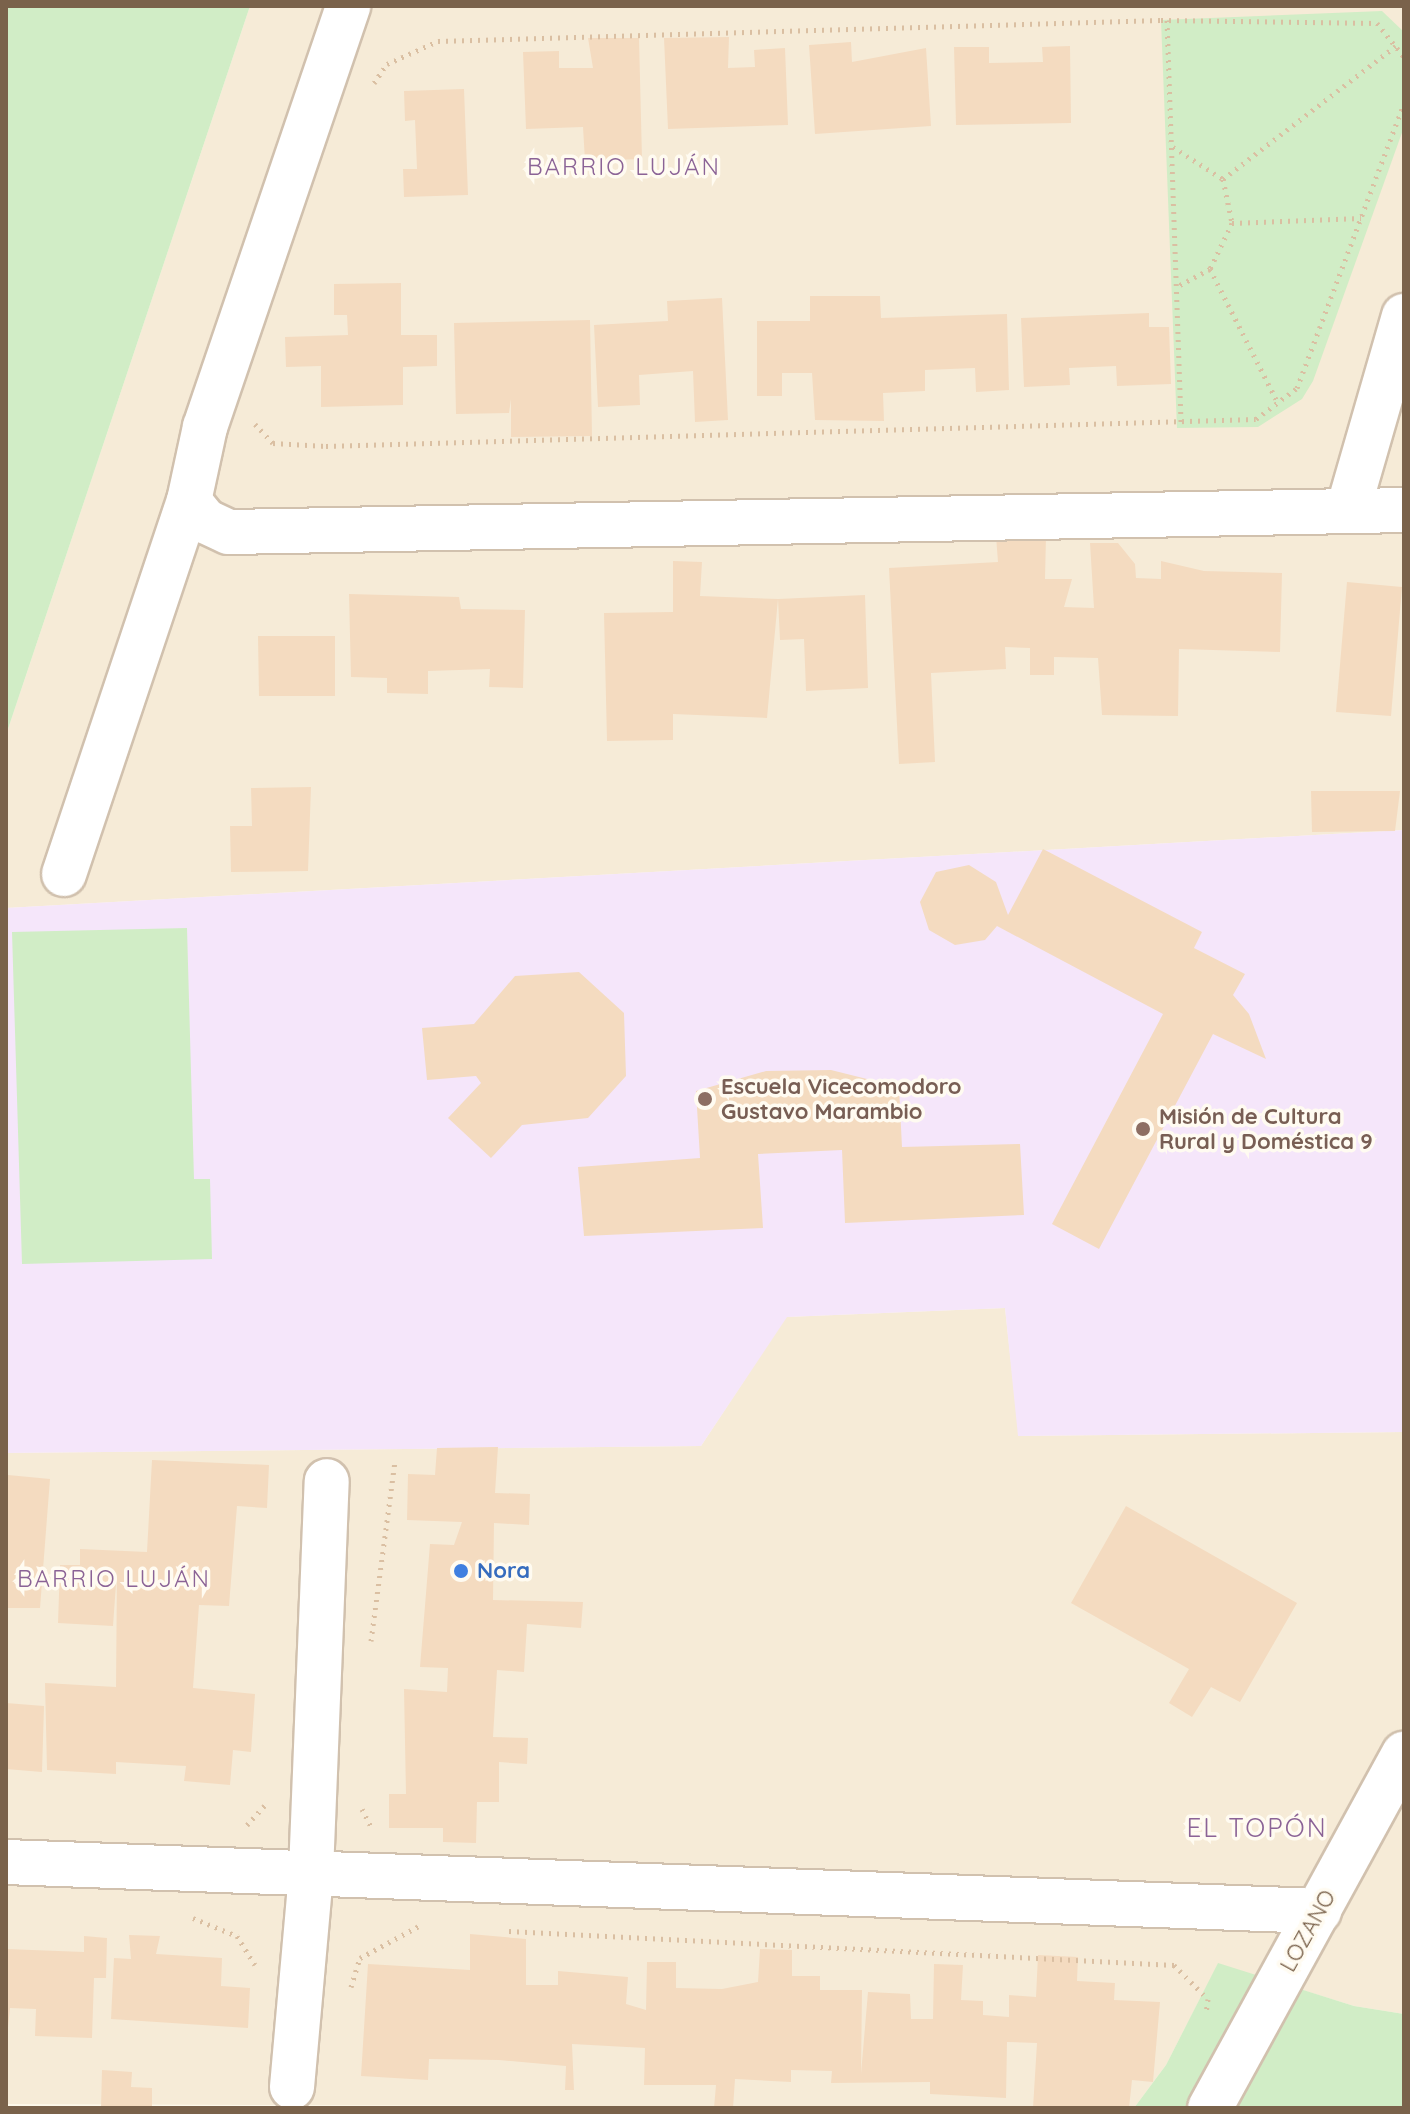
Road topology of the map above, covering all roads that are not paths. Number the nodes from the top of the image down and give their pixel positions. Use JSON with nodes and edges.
{"nodes":[{"id":1,"x":348,"y":6,"type":"edge"},
{"id":2,"x":1404,"y":316,"type":"edge"},
{"id":3,"x":189,"y":501,"type":"junction"},
{"id":4,"x":1348,"y":510,"type":"junction"},
{"id":5,"x":1404,"y":510,"type":"edge"},
{"id":6,"x":64,"y":874,"type":"dead end"},
{"id":7,"x":327,"y":1481,"type":"dead end"},
{"id":8,"x":1404,"y":1754,"type":"edge"},
{"id":9,"x":6,"y":1862,"type":"edge"},
{"id":10,"x":311,"y":1872,"type":"junction"},
{"id":11,"x":1319,"y":1911,"type":"junction"},
{"id":12,"x":292,"y":2087,"type":"dead end"},
{"id":13,"x":1210,"y":2108,"type":"edge"}],
"edges":[{"from":1,"to":3,"type":"street"},
{"from":2,"to":4,"type":"street"},
{"from":3,"to":4,"type":"street"},
{"from":3,"to":6,"type":"street"},
{"from":4,"to":5,"type":"street"},
{"from":7,"to":10,"type":"street"},
{"from":8,"to":11,"type":"street","name":"LOZANO"},
{"from":9,"to":10,"type":"street"},
{"from":10,"to":11,"type":"street"},
{"from":10,"to":12,"type":"street"},
{"from":11,"to":13,"type":"street","name":"LOZANO"}]}
